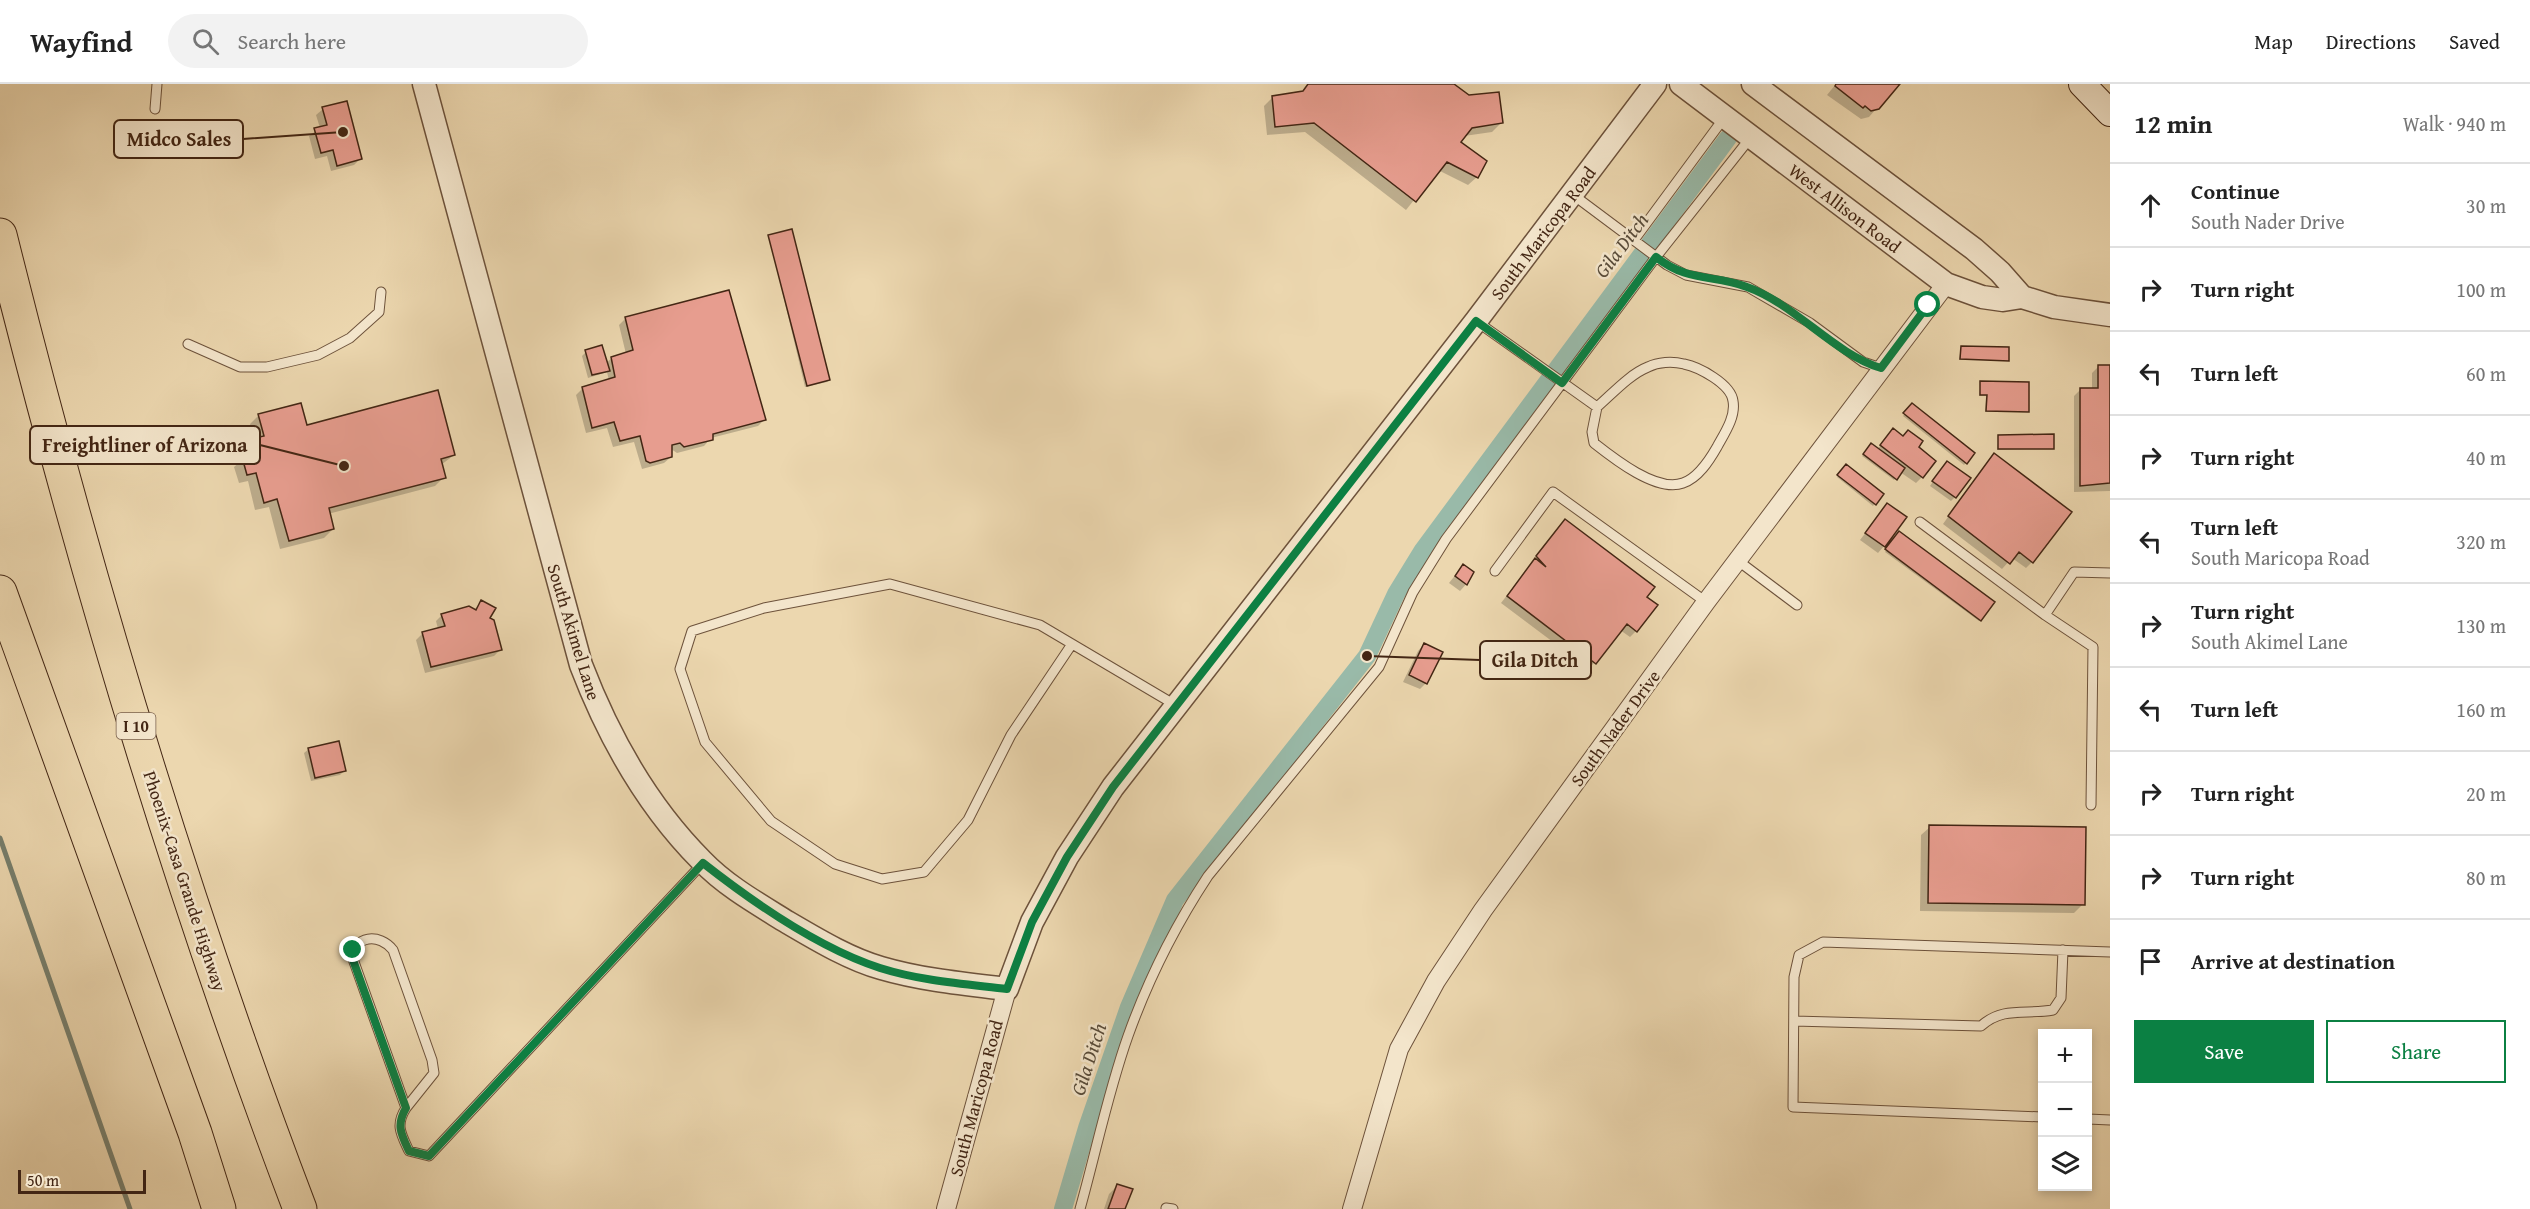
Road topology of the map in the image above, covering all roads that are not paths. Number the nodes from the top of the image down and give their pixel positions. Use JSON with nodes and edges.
{"nodes":[{"id":1,"x":157,"y":84,"type":"edge"},
{"id":2,"x":424,"y":84,"type":"edge"},
{"id":3,"x":1655,"y":84,"type":"edge"},
{"id":4,"x":1681,"y":84,"type":"edge"},
{"id":5,"x":1753,"y":84,"type":"edge"},
{"id":6,"x":2082,"y":84,"type":"edge"},
{"id":7,"x":155,"y":109,"type":"dead end"},
{"id":8,"x":2110,"y":113,"type":"edge"},
{"id":9,"x":1724,"y":118,"type":"junction"},
{"id":10,"x":1751,"y":137,"type":"junction"},
{"id":11,"x":1572,"y":194,"type":"junction"},
{"id":12,"x":0,"y":235,"type":"edge"},
{"id":13,"x":1634,"y":240,"type":"junction"},
{"id":14,"x":1656,"y":257,"type":"junction"},
{"id":15,"x":1946,"y":284,"type":"junction"},
{"id":16,"x":381,"y":292,"type":"dead end"},
{"id":17,"x":2022,"y":297,"type":"junction"},
{"id":18,"x":2110,"y":315,"type":"edge"},
{"id":19,"x":1476,"y":321,"type":"junction"},
{"id":20,"x":188,"y":344,"type":"dead end"},
{"id":21,"x":1881,"y":368,"type":"junction"},
{"id":22,"x":1562,"y":383,"type":"junction"},
{"id":23,"x":1597,"y":406,"type":"junction"},
{"id":24,"x":1920,"y":522,"type":"dead end"},
{"id":25,"x":1737,"y":560,"type":"junction"},
{"id":26,"x":1495,"y":571,"type":"dead end"},
{"id":27,"x":2110,"y":573,"type":"edge"},
{"id":28,"x":0,"y":592,"type":"edge"},
{"id":29,"x":1706,"y":602,"type":"junction"},
{"id":30,"x":1797,"y":605,"type":"dead end"},
{"id":31,"x":2045,"y":615,"type":"junction"},
{"id":32,"x":1072,"y":644,"type":"junction"},
{"id":33,"x":1177,"y":706,"type":"junction"},
{"id":34,"x":2091,"y":805,"type":"dead end"},
{"id":35,"x":703,"y":863,"type":"junction"},
{"id":36,"x":2063,"y":950,"type":"junction"},
{"id":37,"x":2110,"y":952,"type":"edge"},
{"id":38,"x":1007,"y":989,"type":"junction"},
{"id":39,"x":1794,"y":1021,"type":"junction"},
{"id":40,"x":406,"y":1108,"type":"junction"},
{"id":41,"x":2038,"y":1117,"type":"edge"},
{"id":42,"x":2092,"y":1119,"type":"edge"},
{"id":43,"x":2110,"y":1120,"type":"edge"},
{"id":44,"x":219,"y":1209,"type":"edge"},
{"id":45,"x":300,"y":1209,"type":"edge"},
{"id":46,"x":946,"y":1209,"type":"edge"},
{"id":47,"x":1080,"y":1209,"type":"edge"},
{"id":48,"x":1352,"y":1209,"type":"edge"}],
"edges":[{"from":1,"to":7,"type":"lane"},
{"from":2,"to":35,"type":"street","name":"South Akimel Lane"},
{"from":3,"to":11,"type":"street","name":"South Maricopa Road"},
{"from":4,"to":9,"type":"street","name":"West Allison Road"},
{"from":5,"to":17,"type":"street"},
{"from":6,"to":8,"type":"main road"},
{"from":9,"to":10,"type":"street","name":"West Allison Road"},
{"from":9,"to":13,"type":"lane"},
{"from":10,"to":14,"type":"lane"},
{"from":10,"to":15,"type":"street","name":"West Allison Road"},
{"from":11,"to":13,"type":"lane"},
{"from":11,"to":19,"type":"street","name":"South Maricopa Road"},
{"from":12,"to":45,"type":"highway","name":"Phoenix-Casa Grande Highway","number":"I 10"},
{"from":13,"to":14,"type":"lane"},
{"from":14,"to":21,"type":"lane"},
{"from":14,"to":22,"type":"lane"},
{"from":15,"to":17,"type":"street","name":"West Allison Road"},
{"from":15,"to":21,"type":"street","name":"South Nader Drive"},
{"from":16,"to":20,"type":"lane"},
{"from":17,"to":18,"type":"street","name":"West Allison Road"},
{"from":19,"to":22,"type":"lane"},
{"from":19,"to":33,"type":"street","name":"South Maricopa Road"},
{"from":21,"to":25,"type":"street","name":"South Nader Drive"},
{"from":22,"to":23,"type":"lane"},
{"from":22,"to":47,"type":"lane"},
{"from":23,"to":23,"type":"lane"},
{"from":24,"to":31,"type":"lane"},
{"from":25,"to":29,"type":"street","name":"South Nader Drive"},
{"from":25,"to":30,"type":"lane"},
{"from":26,"to":29,"type":"lane"},
{"from":27,"to":31,"type":"lane"},
{"from":28,"to":44,"type":"highway"},
{"from":29,"to":48,"type":"street","name":"South Nader Drive"},
{"from":31,"to":34,"type":"lane"},
{"from":32,"to":32,"type":"lane"},
{"from":32,"to":33,"type":"lane"},
{"from":33,"to":38,"type":"street","name":"South Maricopa Road"},
{"from":35,"to":38,"type":"street","name":"South Akimel Lane"},
{"from":35,"to":40,"type":"lane"},
{"from":36,"to":37,"type":"lane"},
{"from":36,"to":39,"type":"lane"},
{"from":36,"to":39,"type":"lane"},
{"from":38,"to":46,"type":"street","name":"South Maricopa Road"},
{"from":39,"to":41,"type":"lane"},
{"from":40,"to":40,"type":"lane"},
{"from":42,"to":43,"type":"lane"}]}
